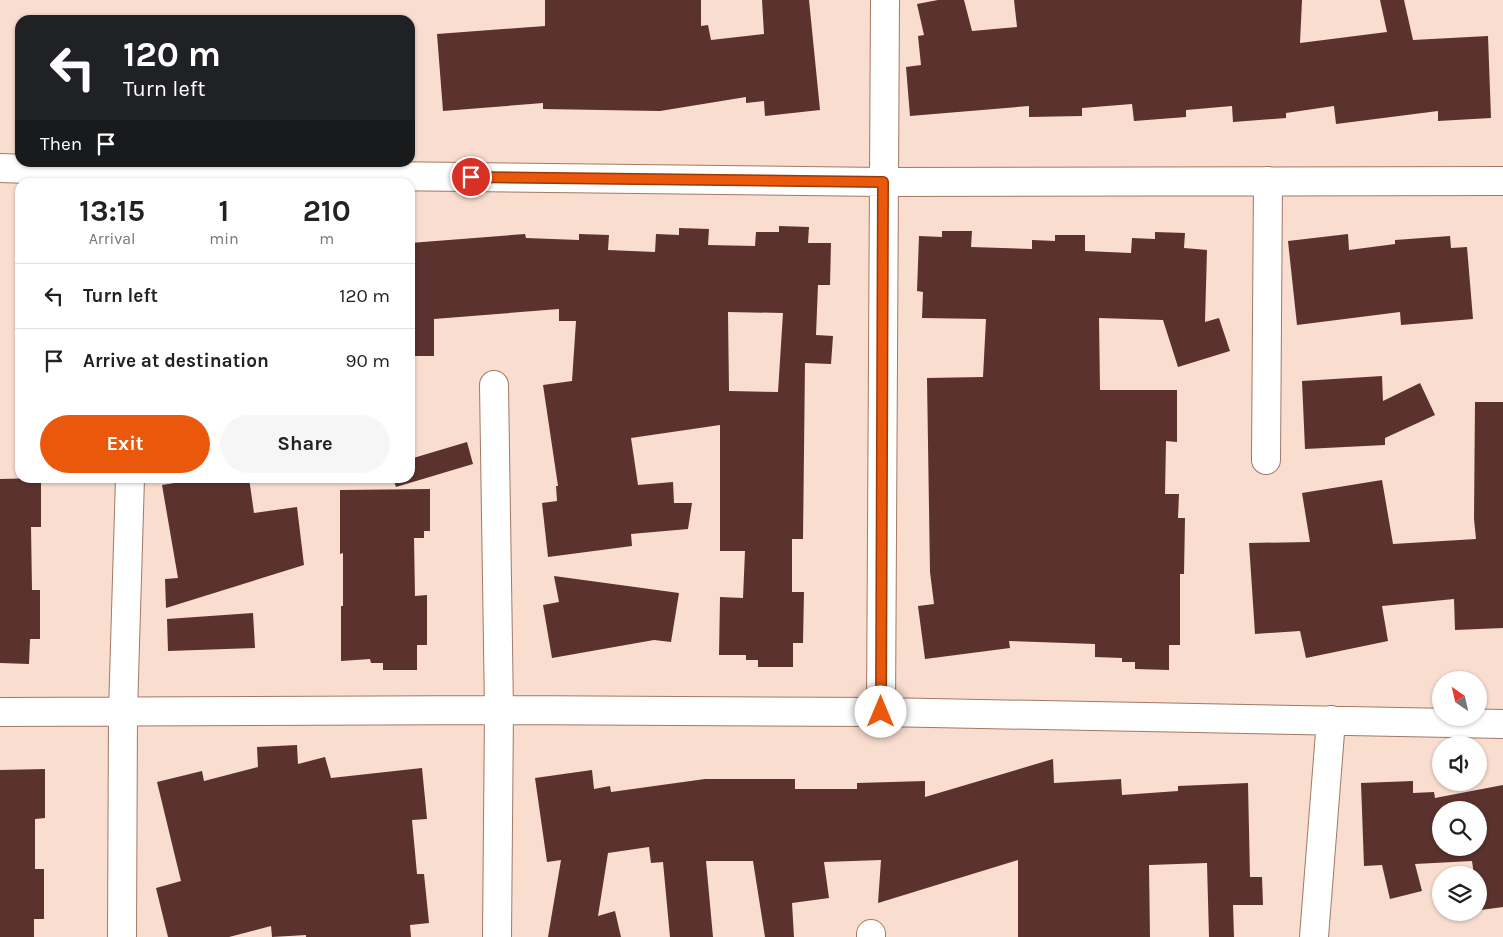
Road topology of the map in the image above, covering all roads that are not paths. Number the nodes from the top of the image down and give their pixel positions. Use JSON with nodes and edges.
{"nodes":[{"id":1,"x":885,"y":0,"type":"edge"},
{"id":2,"x":0,"y":168,"type":"edge"},
{"id":3,"x":138,"y":178,"type":"edge"},
{"id":4,"x":415,"y":179,"type":"edge"},
{"id":5,"x":1268,"y":181,"type":"junction"},
{"id":6,"x":1503,"y":181,"type":"edge"},
{"id":7,"x":883,"y":182,"type":"junction"},
{"id":8,"x":494,"y":384,"type":"dead end"},
{"id":9,"x":1266,"y":460,"type":"dead end"},
{"id":10,"x":130,"y":483,"type":"edge"},
{"id":11,"x":499,"y":710,"type":"junction"},
{"id":12,"x":0,"y":712,"type":"edge"},
{"id":13,"x":123,"y":712,"type":"junction"},
{"id":14,"x":881,"y":712,"type":"junction"},
{"id":15,"x":1331,"y":720,"type":"junction"},
{"id":16,"x":1503,"y":724,"type":"edge"},
{"id":17,"x":122,"y":937,"type":"edge"},
{"id":18,"x":497,"y":937,"type":"edge"},
{"id":19,"x":1314,"y":937,"type":"edge"}],
"edges":[{"from":1,"to":7,"type":"street"},
{"from":2,"to":3,"type":"street"},
{"from":4,"to":7,"type":"street"},
{"from":5,"to":6,"type":"street"},
{"from":5,"to":7,"type":"street"},
{"from":5,"to":9,"type":"street"},
{"from":7,"to":14,"type":"street"},
{"from":8,"to":11,"type":"street"},
{"from":10,"to":13,"type":"street"},
{"from":11,"to":13,"type":"street"},
{"from":11,"to":14,"type":"street"},
{"from":11,"to":18,"type":"street"},
{"from":12,"to":13,"type":"street"},
{"from":13,"to":17,"type":"street"},
{"from":14,"to":15,"type":"street"},
{"from":15,"to":16,"type":"street"},
{"from":15,"to":19,"type":"street"}]}
